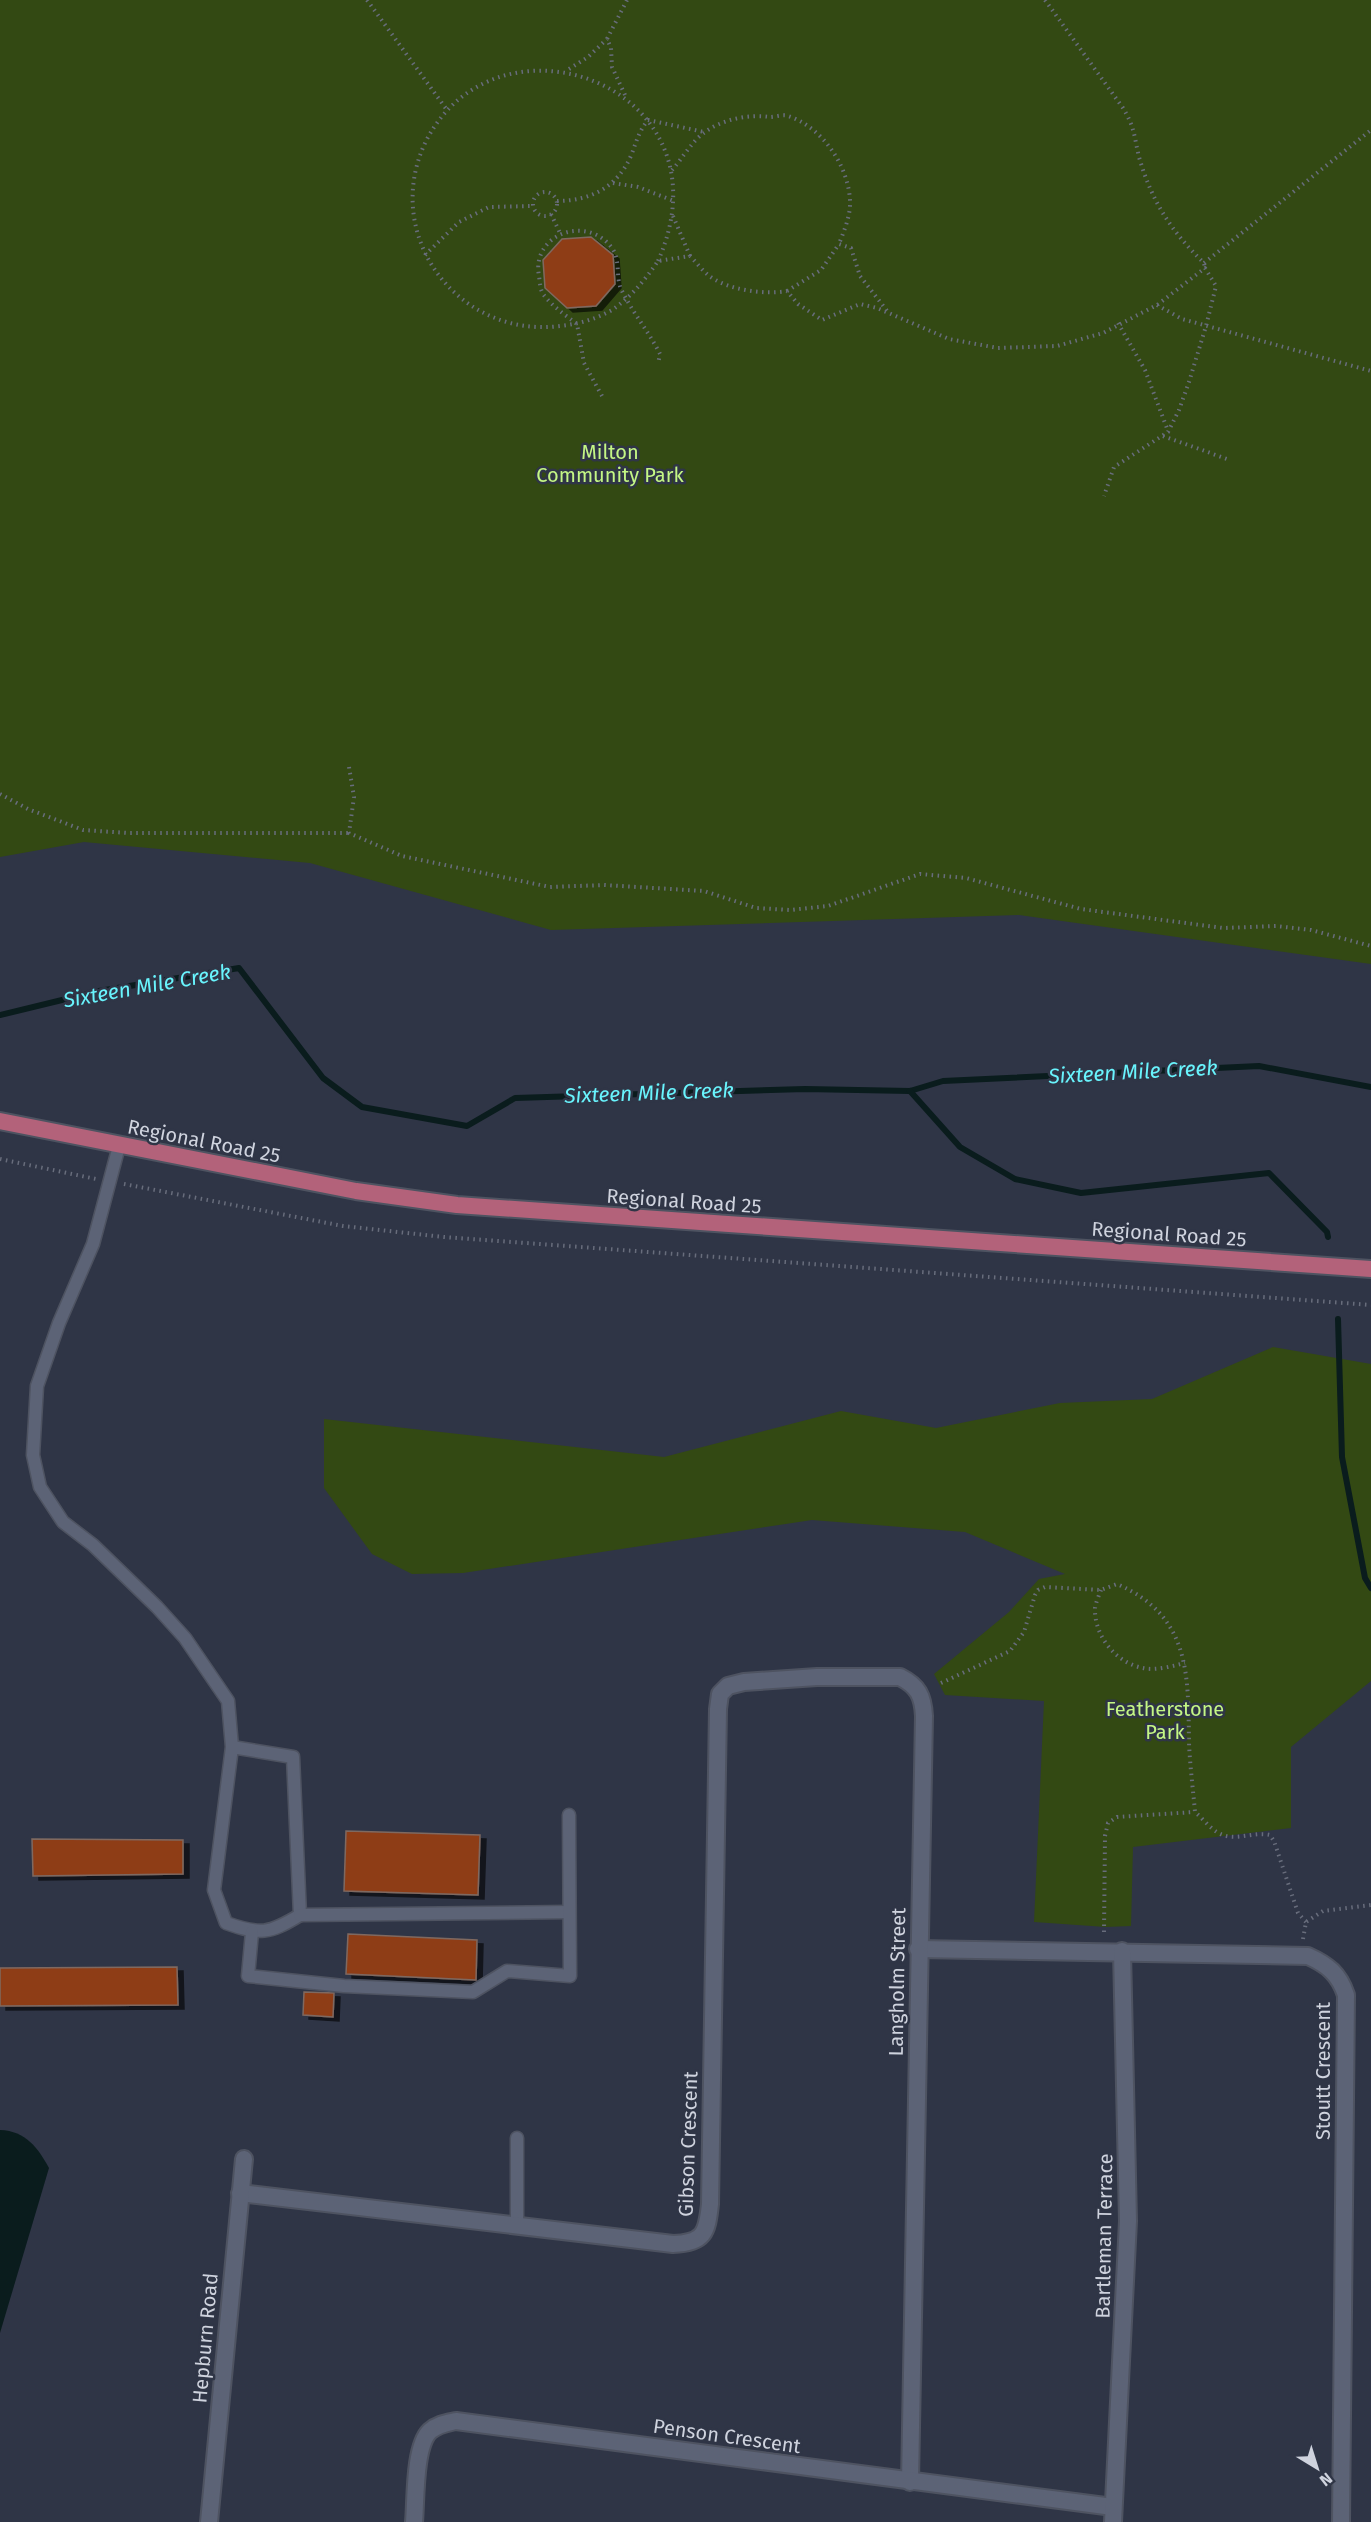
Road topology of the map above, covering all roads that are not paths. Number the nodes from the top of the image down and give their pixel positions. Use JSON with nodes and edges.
{"nodes":[{"id":1,"x":0,"y":1121,"type":"edge"},
{"id":2,"x":119,"y":1146,"type":"junction"},
{"id":3,"x":1371,"y":1269,"type":"edge"},
{"id":4,"x":720,"y":1694,"type":"joint"},
{"id":5,"x":232,"y":1747,"type":"junction"},
{"id":6,"x":569,"y":1815,"type":"dead end"},
{"id":7,"x":569,"y":1912,"type":"junction"},
{"id":8,"x":300,"y":1915,"type":"junction"},
{"id":9,"x":252,"y":1932,"type":"junction"},
{"id":10,"x":918,"y":1949,"type":"junction"},
{"id":11,"x":1122,"y":1952,"type":"junction"},
{"id":12,"x":517,"y":2138,"type":"dead end"},
{"id":13,"x":244,"y":2159,"type":"dead end"},
{"id":14,"x":240,"y":2193,"type":"junction"},
{"id":15,"x":518,"y":2225,"type":"junction"},
{"id":16,"x":910,"y":2482,"type":"junction"},
{"id":17,"x":1113,"y":2515,"type":"edge"},
{"id":18,"x":209,"y":2522,"type":"edge"},
{"id":19,"x":414,"y":2522,"type":"edge"},
{"id":20,"x":1341,"y":2522,"type":"edge"}],
"edges":[{"from":1,"to":2,"type":"main road","name":"Regional Road 25"},
{"from":2,"to":3,"type":"main road","name":"Regional Road 25"},
{"from":2,"to":5,"type":"lane"},
{"from":4,"to":10,"type":"street","name":"Langholm Street"},
{"from":4,"to":15,"type":"street","name":"Gibson Crescent"},
{"from":5,"to":8,"type":"lane"},
{"from":5,"to":9,"type":"lane"},
{"from":6,"to":7,"type":"lane"},
{"from":7,"to":8,"type":"lane"},
{"from":7,"to":9,"type":"lane"},
{"from":8,"to":9,"type":"lane"},
{"from":10,"to":11,"type":"street","name":"Stoutt Crescent"},
{"from":10,"to":16,"type":"street","name":"Langholm Street"},
{"from":11,"to":17,"type":"street","name":"Bartleman Terrace"},
{"from":11,"to":20,"type":"street","name":"Stoutt Crescent"},
{"from":12,"to":15,"type":"lane"},
{"from":13,"to":14,"type":"street","name":"Hepburn Road"},
{"from":14,"to":15,"type":"street","name":"Gibson Crescent"},
{"from":14,"to":18,"type":"street","name":"Hepburn Road"},
{"from":16,"to":17,"type":"street","name":"Penson Crescent"},
{"from":16,"to":19,"type":"street","name":"Penson Crescent"}]}
